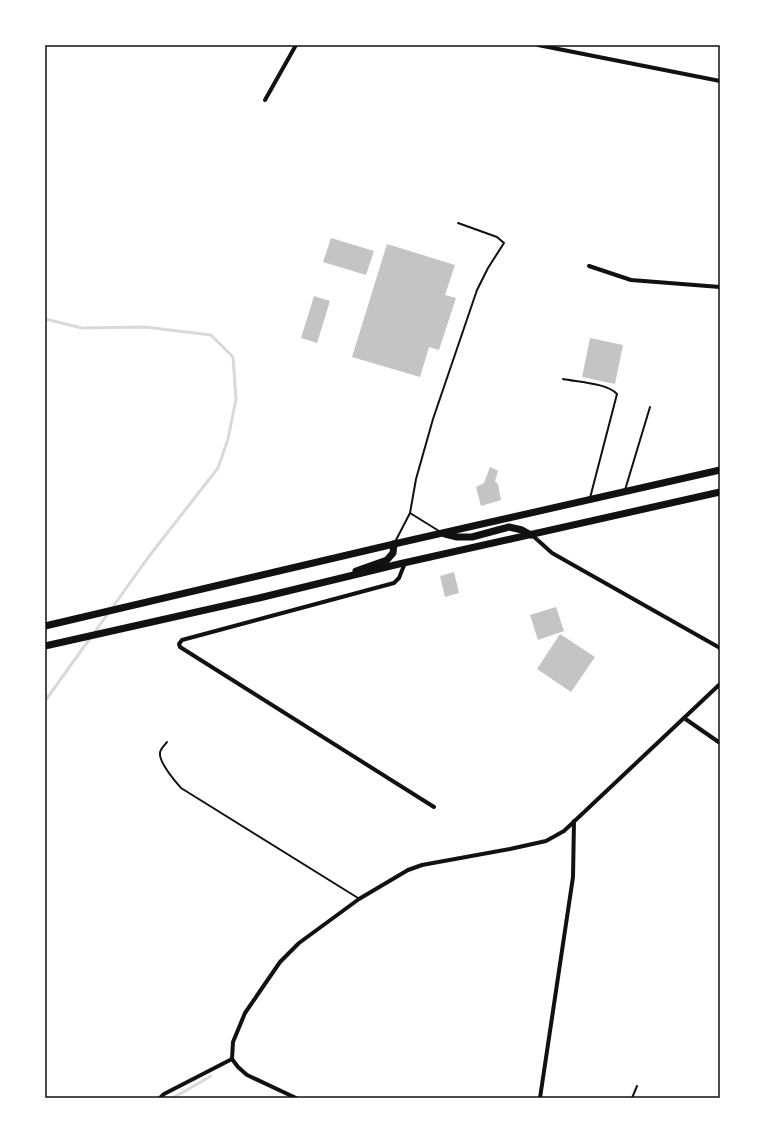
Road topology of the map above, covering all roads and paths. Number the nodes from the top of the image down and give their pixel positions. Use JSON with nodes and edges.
{"nodes":[{"id":1,"x":296,"y":45,"type":"edge"},
{"id":2,"x":538,"y":45,"type":"edge"},
{"id":3,"x":720,"y":81,"type":"edge"},
{"id":4,"x":265,"y":100,"type":"dead end"},
{"id":5,"x":458,"y":223,"type":"dead end"},
{"id":6,"x":589,"y":266,"type":"dead end"},
{"id":7,"x":720,"y":287,"type":"edge"},
{"id":8,"x":563,"y":379,"type":"dead end"},
{"id":9,"x":650,"y":407,"type":"dead end"},
{"id":10,"x":720,"y":470,"type":"edge"},
{"id":11,"x":625,"y":492,"type":"junction"},
{"id":12,"x":720,"y":492,"type":"edge"},
{"id":13,"x":590,"y":499,"type":"junction"},
{"id":14,"x":410,"y":513,"type":"junction"},
{"id":15,"x":443,"y":533,"type":"junction"},
{"id":16,"x":531,"y":534,"type":"junction"},
{"id":17,"x":394,"y":544,"type":"junction"},
{"id":18,"x":405,"y":563,"type":"junction"},
{"id":19,"x":340,"y":578,"type":"junction"},
{"id":20,"x":45,"y":626,"type":"edge"},
{"id":21,"x":45,"y":646,"type":"edge"},
{"id":22,"x":720,"y":648,"type":"edge"},
{"id":23,"x":720,"y":684,"type":"edge"},
{"id":24,"x":684,"y":718,"type":"junction"},
{"id":25,"x":167,"y":742,"type":"dead end"},
{"id":26,"x":720,"y":743,"type":"edge"},
{"id":27,"x":434,"y":807,"type":"dead end"},
{"id":28,"x":574,"y":821,"type":"junction"},
{"id":29,"x":359,"y":899,"type":"junction"},
{"id":30,"x":232,"y":1059,"type":"junction"},
{"id":31,"x":637,"y":1086,"type":"dead end"},
{"id":32,"x":160,"y":1098,"type":"edge"},
{"id":33,"x":296,"y":1098,"type":"edge"},
{"id":34,"x":540,"y":1098,"type":"edge"},
{"id":35,"x":632,"y":1098,"type":"edge"}],
"edges":[{"from":1,"to":4,"type":"street"},
{"from":2,"to":3,"type":"street"},
{"from":5,"to":14,"type":"lane"},
{"from":6,"to":7,"type":"street"},
{"from":8,"to":13,"type":"lane"},
{"from":9,"to":11,"type":"lane"},
{"from":10,"to":11,"type":"highway"},
{"from":11,"to":13,"type":"highway"},
{"from":12,"to":16,"type":"highway"},
{"from":13,"to":15,"type":"highway"},
{"from":14,"to":15,"type":"lane"},
{"from":14,"to":17,"type":"lane"},
{"from":15,"to":16,"type":"highway"},
{"from":15,"to":17,"type":"highway"},
{"from":16,"to":18,"type":"highway"},
{"from":16,"to":22,"type":"street"},
{"from":17,"to":19,"type":"highway"},
{"from":17,"to":20,"type":"highway"},
{"from":18,"to":19,"type":"highway"},
{"from":18,"to":27,"type":"street"},
{"from":19,"to":21,"type":"highway"},
{"from":23,"to":24,"type":"street"},
{"from":24,"to":26,"type":"street"},
{"from":24,"to":28,"type":"street"},
{"from":25,"to":29,"type":"lane"},
{"from":28,"to":29,"type":"street"},
{"from":28,"to":34,"type":"street"},
{"from":29,"to":30,"type":"street"},
{"from":30,"to":32,"type":"street"},
{"from":30,"to":33,"type":"street"},
{"from":31,"to":35,"type":"lane"}]}
